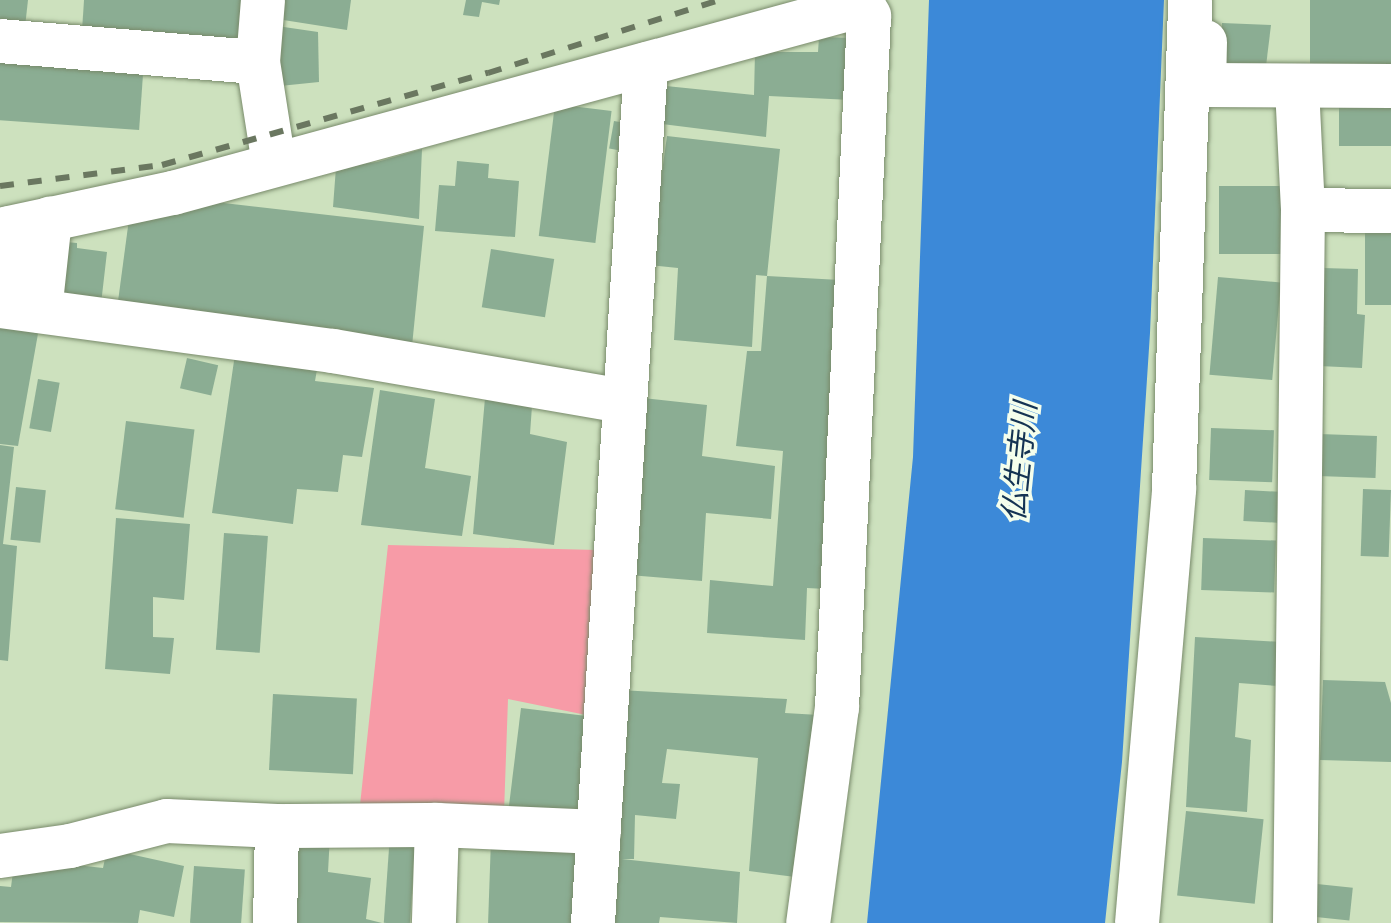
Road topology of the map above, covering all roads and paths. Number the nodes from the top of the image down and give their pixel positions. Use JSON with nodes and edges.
{"nodes":[{"id":1,"x":263,"y":0,"type":"edge"},
{"id":2,"x":1190,"y":0,"type":"edge"},
{"id":3,"x":1205,"y":0,"type":"edge"},
{"id":4,"x":0,"y":41,"type":"edge"},
{"id":5,"x":258,"y":62,"type":"junction"},
{"id":6,"x":646,"y":65,"type":"junction"},
{"id":7,"x":1204,"y":85,"type":"junction"},
{"id":8,"x":1391,"y":86,"type":"edge"},
{"id":9,"x":1297,"y":88,"type":"junction"},
{"id":10,"x":274,"y":164,"type":"junction"},
{"id":11,"x":1303,"y":210,"type":"junction"},
{"id":12,"x":1391,"y":211,"type":"edge"},
{"id":13,"x":20,"y":226,"type":"edge"},
{"id":14,"x":14,"y":307,"type":"edge"},
{"id":15,"x":623,"y":401,"type":"junction"},
{"id":16,"x":437,"y":825,"type":"junction"},
{"id":17,"x":277,"y":826,"type":"junction"},
{"id":18,"x":599,"y":832,"type":"junction"},
{"id":19,"x":0,"y":856,"type":"edge"},
{"id":20,"x":275,"y":923,"type":"edge"},
{"id":21,"x":434,"y":923,"type":"edge"},
{"id":22,"x":593,"y":923,"type":"edge"},
{"id":23,"x":808,"y":923,"type":"edge"},
{"id":24,"x":1137,"y":923,"type":"edge"},
{"id":25,"x":1156,"y":923,"type":"edge"},
{"id":26,"x":1295,"y":923,"type":"edge"}],
"edges":[{"from":1,"to":5,"type":"street"},
{"from":2,"to":24,"type":"street"},
{"from":3,"to":7,"type":"street"},
{"from":4,"to":5,"type":"street"},
{"from":5,"to":10,"type":"street"},
{"from":6,"to":10,"type":"street"},
{"from":6,"to":15,"type":"street"},
{"from":6,"to":23,"type":"street"},
{"from":7,"to":9,"type":"street"},
{"from":7,"to":25,"type":"street"},
{"from":8,"to":9,"type":"street"},
{"from":9,"to":11,"type":"street"},
{"from":10,"to":13,"type":"street"},
{"from":11,"to":12,"type":"street"},
{"from":11,"to":26,"type":"street"},
{"from":13,"to":14,"type":"street"},
{"from":14,"to":15,"type":"street"},
{"from":15,"to":18,"type":"street"},
{"from":16,"to":17,"type":"street"},
{"from":16,"to":18,"type":"street"},
{"from":16,"to":21,"type":"street"},
{"from":17,"to":19,"type":"street"},
{"from":17,"to":20,"type":"street"},
{"from":18,"to":22,"type":"street"}]}
